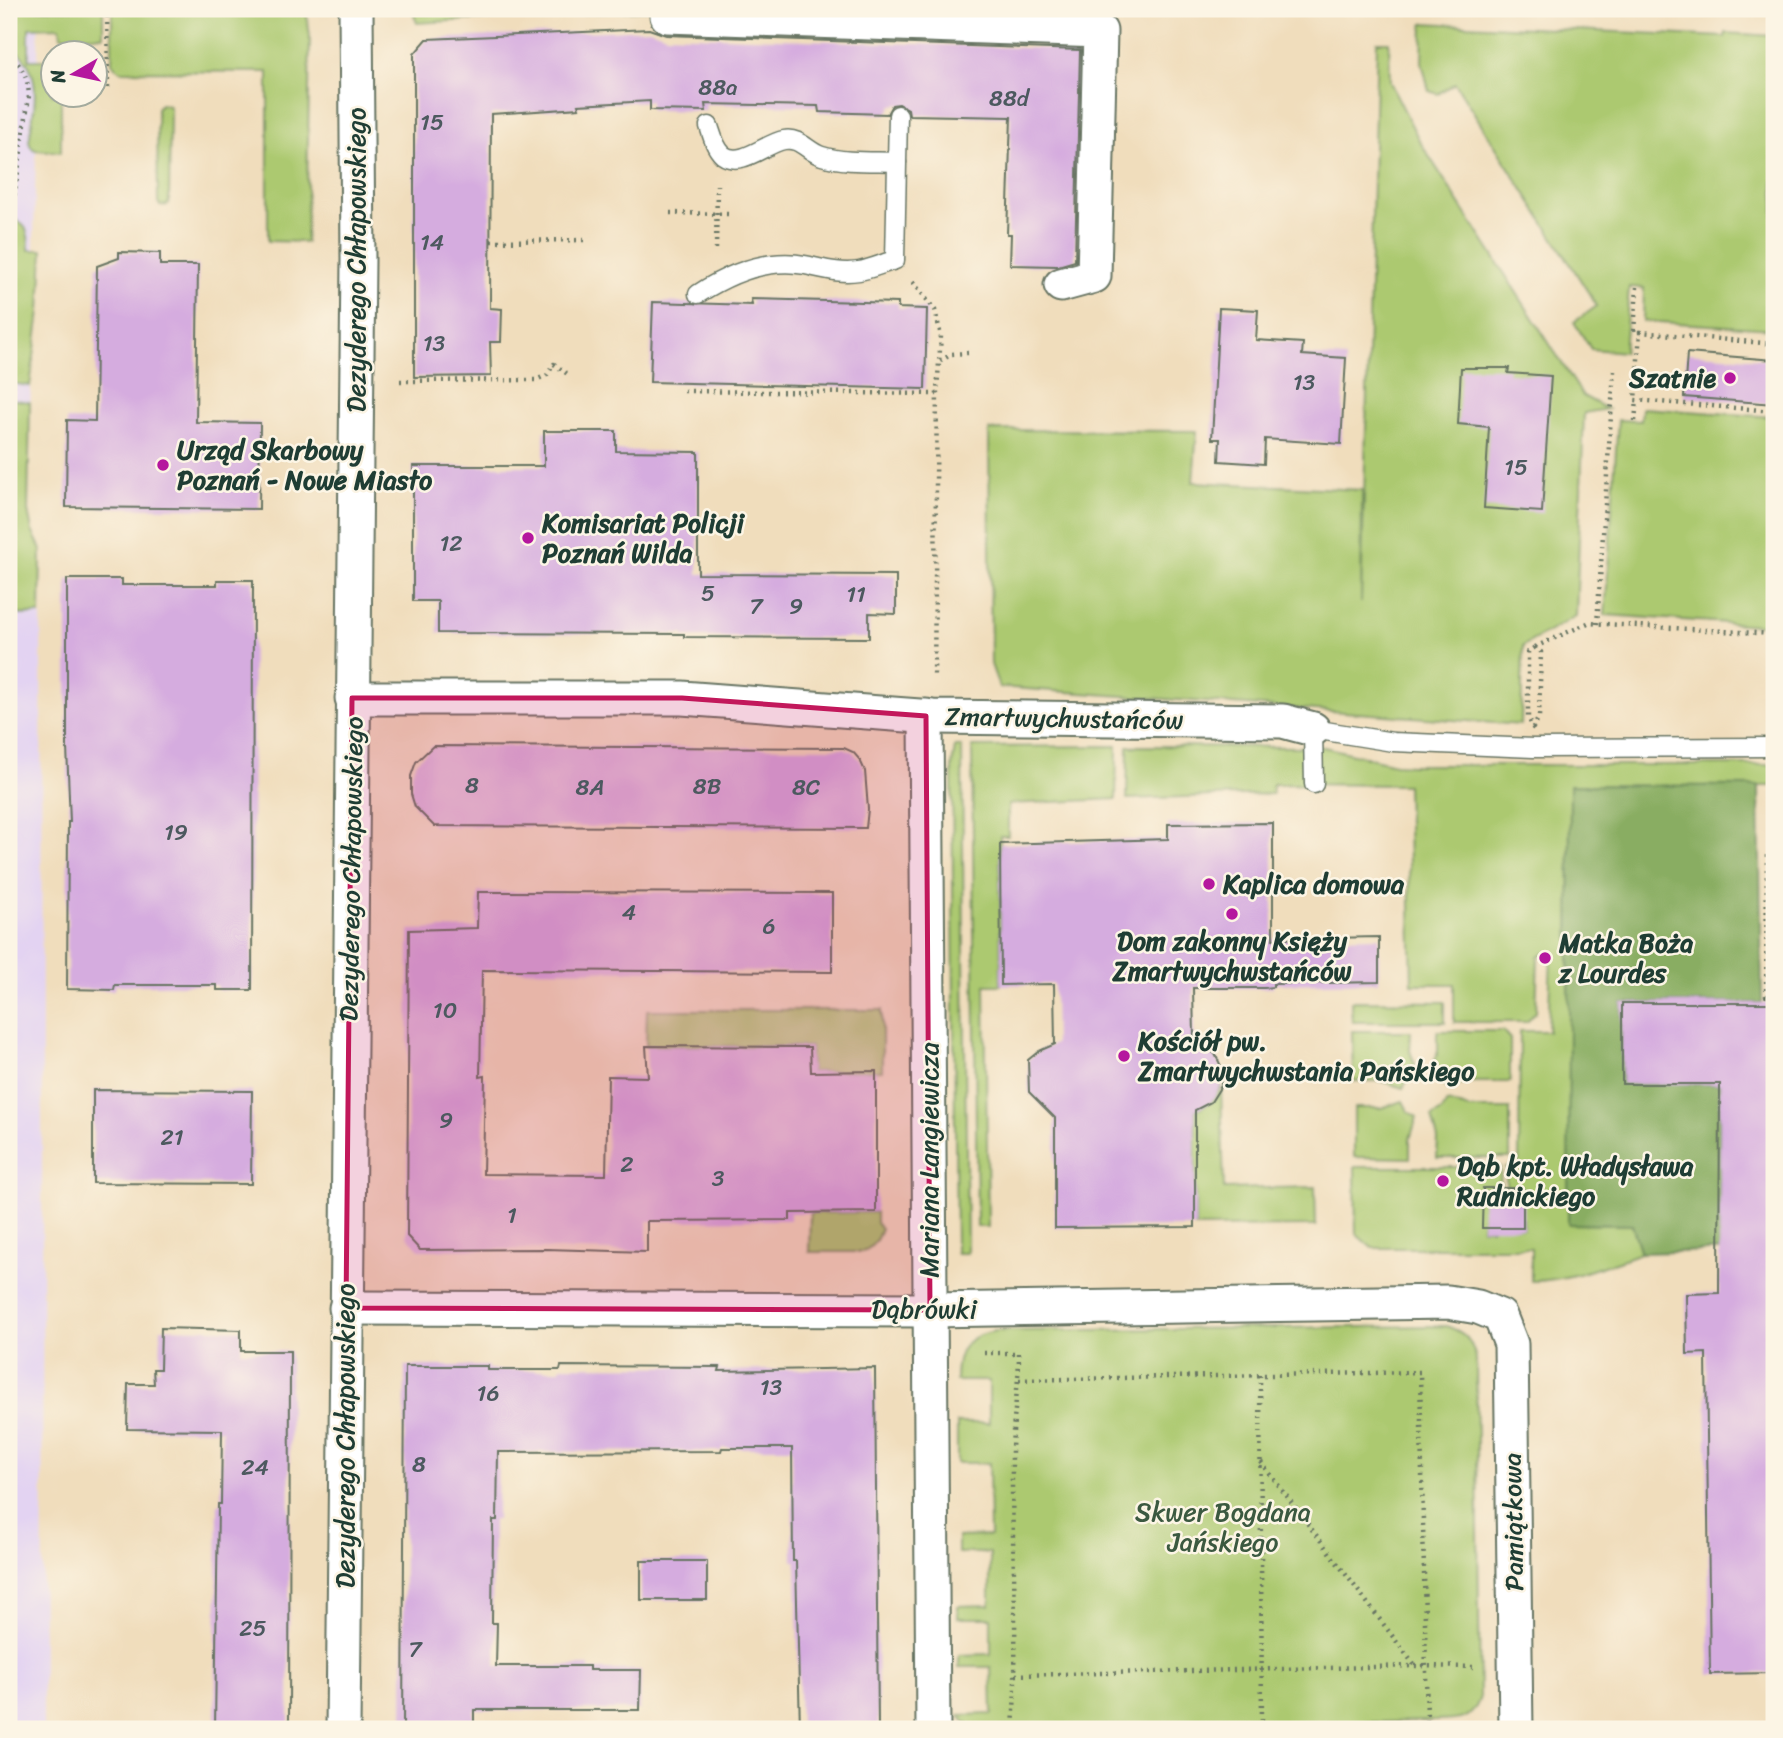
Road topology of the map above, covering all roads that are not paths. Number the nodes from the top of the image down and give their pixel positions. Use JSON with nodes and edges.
{"nodes":[{"id":1,"x":356,"y":9,"type":"edge"},
{"id":2,"x":900,"y":9,"type":"edge"},
{"id":3,"x":667,"y":16,"type":"dead end"},
{"id":4,"x":899,"y":34,"type":"dead end"},
{"id":5,"x":898,"y":114,"type":"dead end"},
{"id":6,"x":709,"y":126,"type":"dead end"},
{"id":7,"x":897,"y":162,"type":"junction"},
{"id":8,"x":1061,"y":285,"type":"dead end"},
{"id":9,"x":698,"y":294,"type":"dead end"},
{"id":10,"x":352,"y":698,"type":"junction"},
{"id":11,"x":930,"y":716,"type":"junction"},
{"id":12,"x":1313,"y":729,"type":"junction"},
{"id":13,"x":1774,"y":747,"type":"edge"},
{"id":14,"x":1314,"y":785,"type":"dead end"},
{"id":15,"x":346,"y":1308,"type":"junction"},
{"id":16,"x":930,"y":1310,"type":"junction"},
{"id":17,"x":1500,"y":1316,"type":"joint"},
{"id":18,"x":343,"y":1729,"type":"edge"},
{"id":19,"x":933,"y":1729,"type":"edge"},
{"id":20,"x":1517,"y":1729,"type":"edge"}],
"edges":[{"from":1,"to":10,"type":"street","name":"Dezyderego Chłapowskiego"},
{"from":2,"to":4,"type":"lane"},
{"from":3,"to":8,"type":"street"},
{"from":5,"to":7,"type":"lane"},
{"from":6,"to":7,"type":"lane"},
{"from":7,"to":9,"type":"lane"},
{"from":10,"to":11,"type":"street","name":"Zmartwychwstańców"},
{"from":10,"to":15,"type":"street","name":"Dezyderego Chłapowskiego"},
{"from":11,"to":12,"type":"street","name":"Zmartwychwstańców"},
{"from":11,"to":16,"type":"street","name":"Mariana Langiewicza"},
{"from":12,"to":13,"type":"lane","name":"Zmartwychwstańców"},
{"from":12,"to":14,"type":"lane"},
{"from":15,"to":16,"type":"street","name":"Dąbrówki"},
{"from":15,"to":18,"type":"street","name":"Dezyderego Chłapowskiego"},
{"from":16,"to":17,"type":"street","name":"Dąbrówki"},
{"from":16,"to":19,"type":"street","name":"Mariana Langiewicza"},
{"from":17,"to":20,"type":"street","name":"Pamiątkowa"}]}
